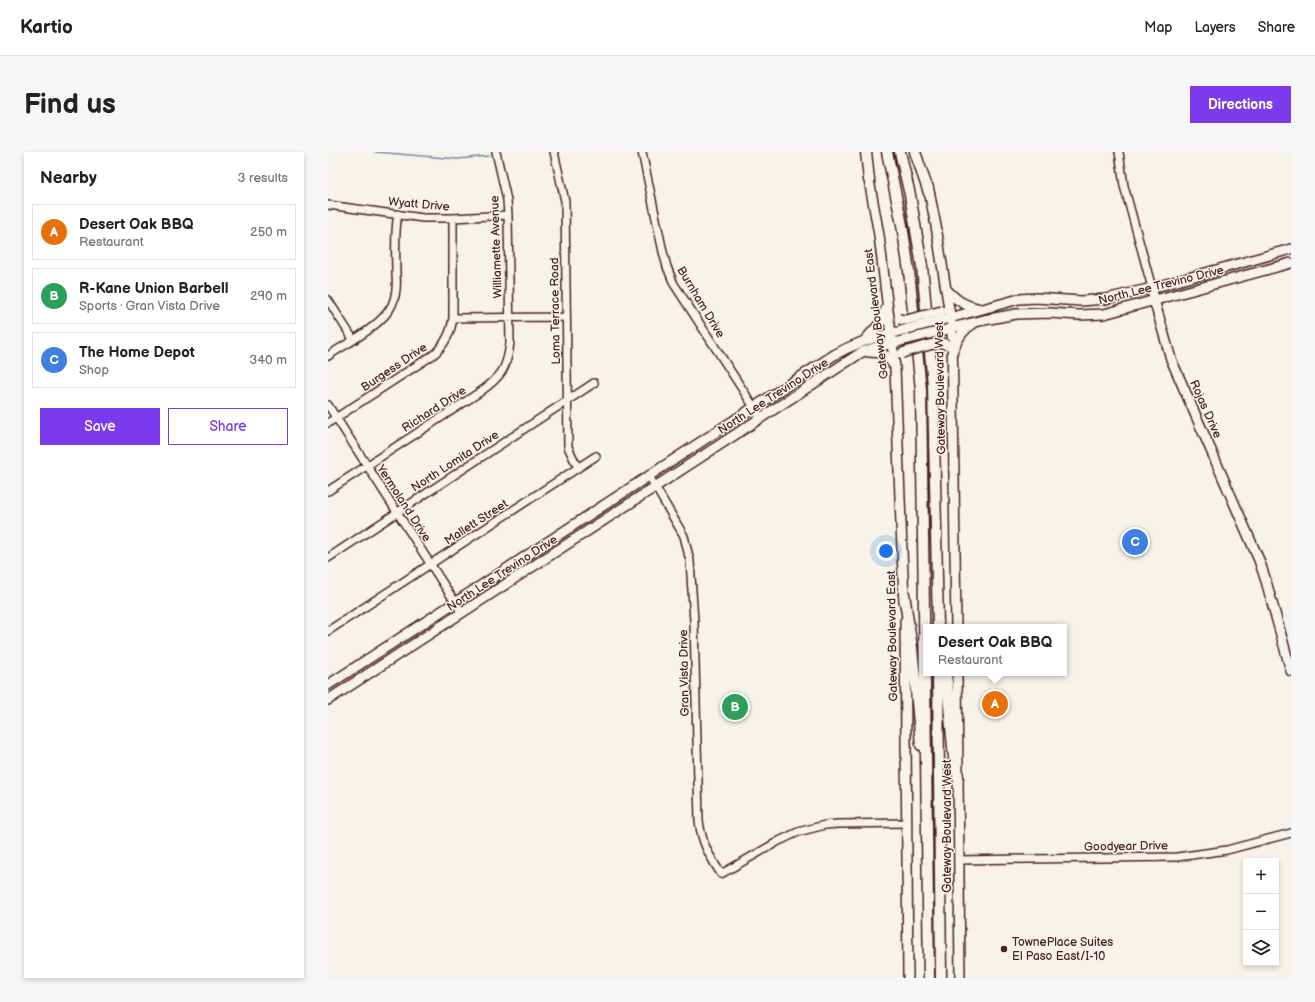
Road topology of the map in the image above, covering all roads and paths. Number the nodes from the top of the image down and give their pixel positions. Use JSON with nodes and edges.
{"nodes":[{"id":1,"x":496,"y":152,"type":"edge"},
{"id":2,"x":554,"y":152,"type":"edge"},
{"id":3,"x":642,"y":152,"type":"edge"},
{"id":4,"x":863,"y":152,"type":"edge"},
{"id":5,"x":866,"y":152,"type":"edge"},
{"id":6,"x":887,"y":152,"type":"edge"},
{"id":7,"x":900,"y":152,"type":"edge"},
{"id":8,"x":915,"y":152,"type":"edge"},
{"id":9,"x":920,"y":152,"type":"edge"},
{"id":10,"x":1119,"y":152,"type":"edge"},
{"id":11,"x":869,"y":180,"type":"junction"},
{"id":12,"x":929,"y":193,"type":"junction"},
{"id":13,"x":328,"y":205,"type":"edge"},
{"id":14,"x":398,"y":214,"type":"junction"},
{"id":15,"x":508,"y":215,"type":"junction"},
{"id":16,"x":453,"y":218,"type":"junction"},
{"id":17,"x":1291,"y":249,"type":"edge"},
{"id":18,"x":1291,"y":263,"type":"edge"},
{"id":19,"x":1152,"y":288,"type":"junction"},
{"id":20,"x":946,"y":289,"type":"junction"},
{"id":21,"x":328,"y":300,"type":"edge"},
{"id":22,"x":1154,"y":300,"type":"junction"},
{"id":23,"x":887,"y":303,"type":"junction"},
{"id":24,"x":982,"y":309,"type":"junction"},
{"id":25,"x":946,"y":316,"type":"junction"},
{"id":26,"x":566,"y":317,"type":"junction"},
{"id":27,"x":453,"y":318,"type":"junction"},
{"id":28,"x":510,"y":318,"type":"junction"},
{"id":29,"x":984,"y":320,"type":"junction"},
{"id":30,"x":949,"y":329,"type":"junction"},
{"id":31,"x":891,"y":333,"type":"junction"},
{"id":32,"x":353,"y":339,"type":"junction"},
{"id":33,"x":866,"y":340,"type":"junction"},
{"id":34,"x":897,"y":342,"type":"junction"},
{"id":35,"x":950,"y":348,"type":"junction"},
{"id":36,"x":862,"y":352,"type":"junction"},
{"id":37,"x":328,"y":356,"type":"edge"},
{"id":38,"x":895,"y":368,"type":"junction"},
{"id":39,"x":594,"y":383,"type":"dead end"},
{"id":40,"x":567,"y":400,"type":"junction"},
{"id":41,"x":328,"y":405,"type":"edge"},
{"id":42,"x":754,"y":407,"type":"junction"},
{"id":43,"x":336,"y":418,"type":"junction"},
{"id":44,"x":761,"y":418,"type":"junction"},
{"id":45,"x":328,"y":423,"type":"edge"},
{"id":46,"x":596,"y":456,"type":"dead end"},
{"id":47,"x":367,"y":465,"type":"junction"},
{"id":48,"x":578,"y":468,"type":"junction"},
{"id":49,"x":649,"y":476,"type":"junction"},
{"id":50,"x":654,"y":488,"type":"junction"},
{"id":51,"x":328,"y":490,"type":"edge"},
{"id":52,"x":398,"y":512,"type":"junction"},
{"id":53,"x":937,"y":540,"type":"junction"},
{"id":54,"x":328,"y":558,"type":"edge"},
{"id":55,"x":431,"y":564,"type":"junction"},
{"id":56,"x":904,"y":594,"type":"junction"},
{"id":57,"x":456,"y":602,"type":"junction"},
{"id":58,"x":462,"y":612,"type":"junction"},
{"id":59,"x":924,"y":624,"type":"edge"},
{"id":60,"x":938,"y":624,"type":"edge"},
{"id":61,"x":944,"y":624,"type":"edge"},
{"id":62,"x":956,"y":624,"type":"edge"},
{"id":63,"x":328,"y":631,"type":"edge"},
{"id":64,"x":1291,"y":670,"type":"edge"},
{"id":65,"x":925,"y":676,"type":"edge"},
{"id":66,"x":938,"y":676,"type":"edge"},
{"id":67,"x":946,"y":676,"type":"edge"},
{"id":68,"x":957,"y":676,"type":"edge"},
{"id":69,"x":328,"y":685,"type":"edge"},
{"id":70,"x":328,"y":700,"type":"edge"},
{"id":71,"x":926,"y":770,"type":"junction"},
{"id":72,"x":958,"y":777,"type":"junction"},
{"id":73,"x":906,"y":823,"type":"junction"},
{"id":74,"x":1291,"y":833,"type":"edge"},
{"id":75,"x":958,"y":860,"type":"junction"},
{"id":76,"x":908,"y":978,"type":"edge"},
{"id":77,"x":929,"y":978,"type":"edge"},
{"id":78,"x":941,"y":978,"type":"edge"},
{"id":79,"x":960,"y":978,"type":"edge"}],
"edges":[{"from":1,"to":15,"type":"street","name":"Williamette Avenue"},
{"from":2,"to":26,"type":"street","name":"Loma Terrace Road"},
{"from":3,"to":42,"type":"street","name":"Burnham Drive"},
{"from":4,"to":11,"type":"main road","name":"Gateway Boulevard East"},
{"from":5,"to":11,"type":"highway"},
{"from":6,"to":59,"type":"highway"},
{"from":7,"to":53,"type":"highway"},
{"from":8,"to":12,"type":"highway"},
{"from":9,"to":12,"type":"main road"},
{"from":10,"to":19,"type":"street","name":"Rojas Drive"},
{"from":11,"to":23,"type":"main road","name":"Gateway Boulevard East"},
{"from":12,"to":20,"type":"main road"},
{"from":13,"to":14,"type":"street","name":"Wyatt Drive"},
{"from":14,"to":16,"type":"street","name":"Wyatt Drive"},
{"from":14,"to":32,"type":"street"},
{"from":15,"to":16,"type":"street","name":"Wyatt Drive"},
{"from":15,"to":28,"type":"street","name":"Williamette Avenue"},
{"from":16,"to":27,"type":"street","name":"Burgess Drive"},
{"from":17,"to":19,"type":"main road","name":"North Lee Trevino Drive"},
{"from":18,"to":22,"type":"main road","name":"North Lee Trevino Drive"},
{"from":19,"to":22,"type":"main road","name":"Rojas Drive"},
{"from":19,"to":24,"type":"main road","name":"North Lee Trevino Drive"},
{"from":20,"to":24,"type":"main road"},
{"from":20,"to":25,"type":"main road"},
{"from":21,"to":32,"type":"street"},
{"from":22,"to":29,"type":"main road","name":"North Lee Trevino Drive"},
{"from":22,"to":64,"type":"main road","name":"Rojas Drive"},
{"from":23,"to":25,"type":"main road","bridge":true},
{"from":23,"to":31,"type":"main road","name":"Gateway Boulevard East"},
{"from":23,"to":33,"type":"main road"},
{"from":24,"to":25,"type":"main road","name":"North Lee Trevino Drive"},
{"from":25,"to":30,"type":"main road","name":"Gateway Boulevard West"},
{"from":25,"to":31,"type":"main road","name":"North Lee Trevino Drive","bridge":true},
{"from":26,"to":28,"type":"street"},
{"from":26,"to":40,"type":"street","name":"Loma Terrace Road"},
{"from":27,"to":28,"type":"street"},
{"from":27,"to":43,"type":"street","name":"Burgess Drive"},
{"from":28,"to":47,"type":"street","name":"Richard Drive"},
{"from":29,"to":30,"type":"main road","name":"North Lee Trevino Drive"},
{"from":29,"to":35,"type":"main road"},
{"from":30,"to":34,"type":"main road","name":"North Lee Trevino Drive","bridge":true},
{"from":30,"to":35,"type":"main road","name":"Gateway Boulevard West"},
{"from":31,"to":33,"type":"main road","name":"North Lee Trevino Drive"},
{"from":31,"to":34,"type":"main road","name":"Gateway Boulevard East"},
{"from":32,"to":37,"type":"street"},
{"from":33,"to":42,"type":"main road","name":"North Lee Trevino Drive"},
{"from":34,"to":36,"type":"main road","name":"North Lee Trevino Drive"},
{"from":34,"to":38,"type":"main road","name":"Gateway Boulevard East"},
{"from":35,"to":38,"type":"main road","bridge":true},
{"from":35,"to":62,"type":"main road","name":"Gateway Boulevard West"},
{"from":36,"to":38,"type":"main road"},
{"from":36,"to":44,"type":"main road","name":"North Lee Trevino Drive"},
{"from":38,"to":56,"type":"main road","name":"Gateway Boulevard East"},
{"from":39,"to":40,"type":"street","name":"North Lomita Drive"},
{"from":40,"to":48,"type":"street","name":"Loma Terrace Road"},
{"from":40,"to":52,"type":"street","name":"North Lomita Drive"},
{"from":41,"to":43,"type":"street","name":"Yermoland Drive"},
{"from":42,"to":44,"type":"street","name":"Burnham Drive"},
{"from":42,"to":49,"type":"main road","name":"North Lee Trevino Drive"},
{"from":43,"to":45,"type":"street","name":"Burgess Drive"},
{"from":43,"to":47,"type":"street","name":"Yermoland Drive"},
{"from":44,"to":50,"type":"main road","name":"North Lee Trevino Drive"},
{"from":46,"to":48,"type":"street","name":"Mallett Street"},
{"from":47,"to":51,"type":"street","name":"Richard Drive"},
{"from":47,"to":52,"type":"street","name":"Yermoland Drive"},
{"from":48,"to":55,"type":"street","name":"Mallett Street"},
{"from":49,"to":50,"type":"street","name":"Gran Vista Drive"},
{"from":49,"to":57,"type":"main road","name":"North Lee Trevino Drive"},
{"from":50,"to":58,"type":"main road","name":"North Lee Trevino Drive"},
{"from":50,"to":73,"type":"street","name":"Gran Vista Drive"},
{"from":52,"to":54,"type":"street","name":"North Lomita Drive"},
{"from":52,"to":55,"type":"street","name":"Yermoland Drive"},
{"from":53,"to":60,"type":"highway"},
{"from":53,"to":61,"type":"highway"},
{"from":55,"to":57,"type":"street","name":"Yermoland Drive"},
{"from":55,"to":63,"type":"street","name":"Mallett Street"},
{"from":56,"to":71,"type":"highway"},
{"from":56,"to":73,"type":"main road","name":"Gateway Boulevard East"},
{"from":57,"to":58,"type":"street","name":"Yermoland Drive"},
{"from":57,"to":69,"type":"main road","name":"North Lee Trevino Drive"},
{"from":58,"to":70,"type":"main road","name":"North Lee Trevino Drive"},
{"from":65,"to":71,"type":"highway"},
{"from":66,"to":78,"type":"highway"},
{"from":67,"to":72,"type":"highway"},
{"from":68,"to":72,"type":"main road","name":"Gateway Boulevard West"},
{"from":71,"to":77,"type":"highway"},
{"from":72,"to":75,"type":"main road","name":"Gateway Boulevard West"},
{"from":73,"to":76,"type":"main road","name":"Gateway Boulevard East"},
{"from":74,"to":75,"type":"street","name":"Goodyear Drive"},
{"from":75,"to":79,"type":"main road","name":"Gateway Boulevard West"}]}
